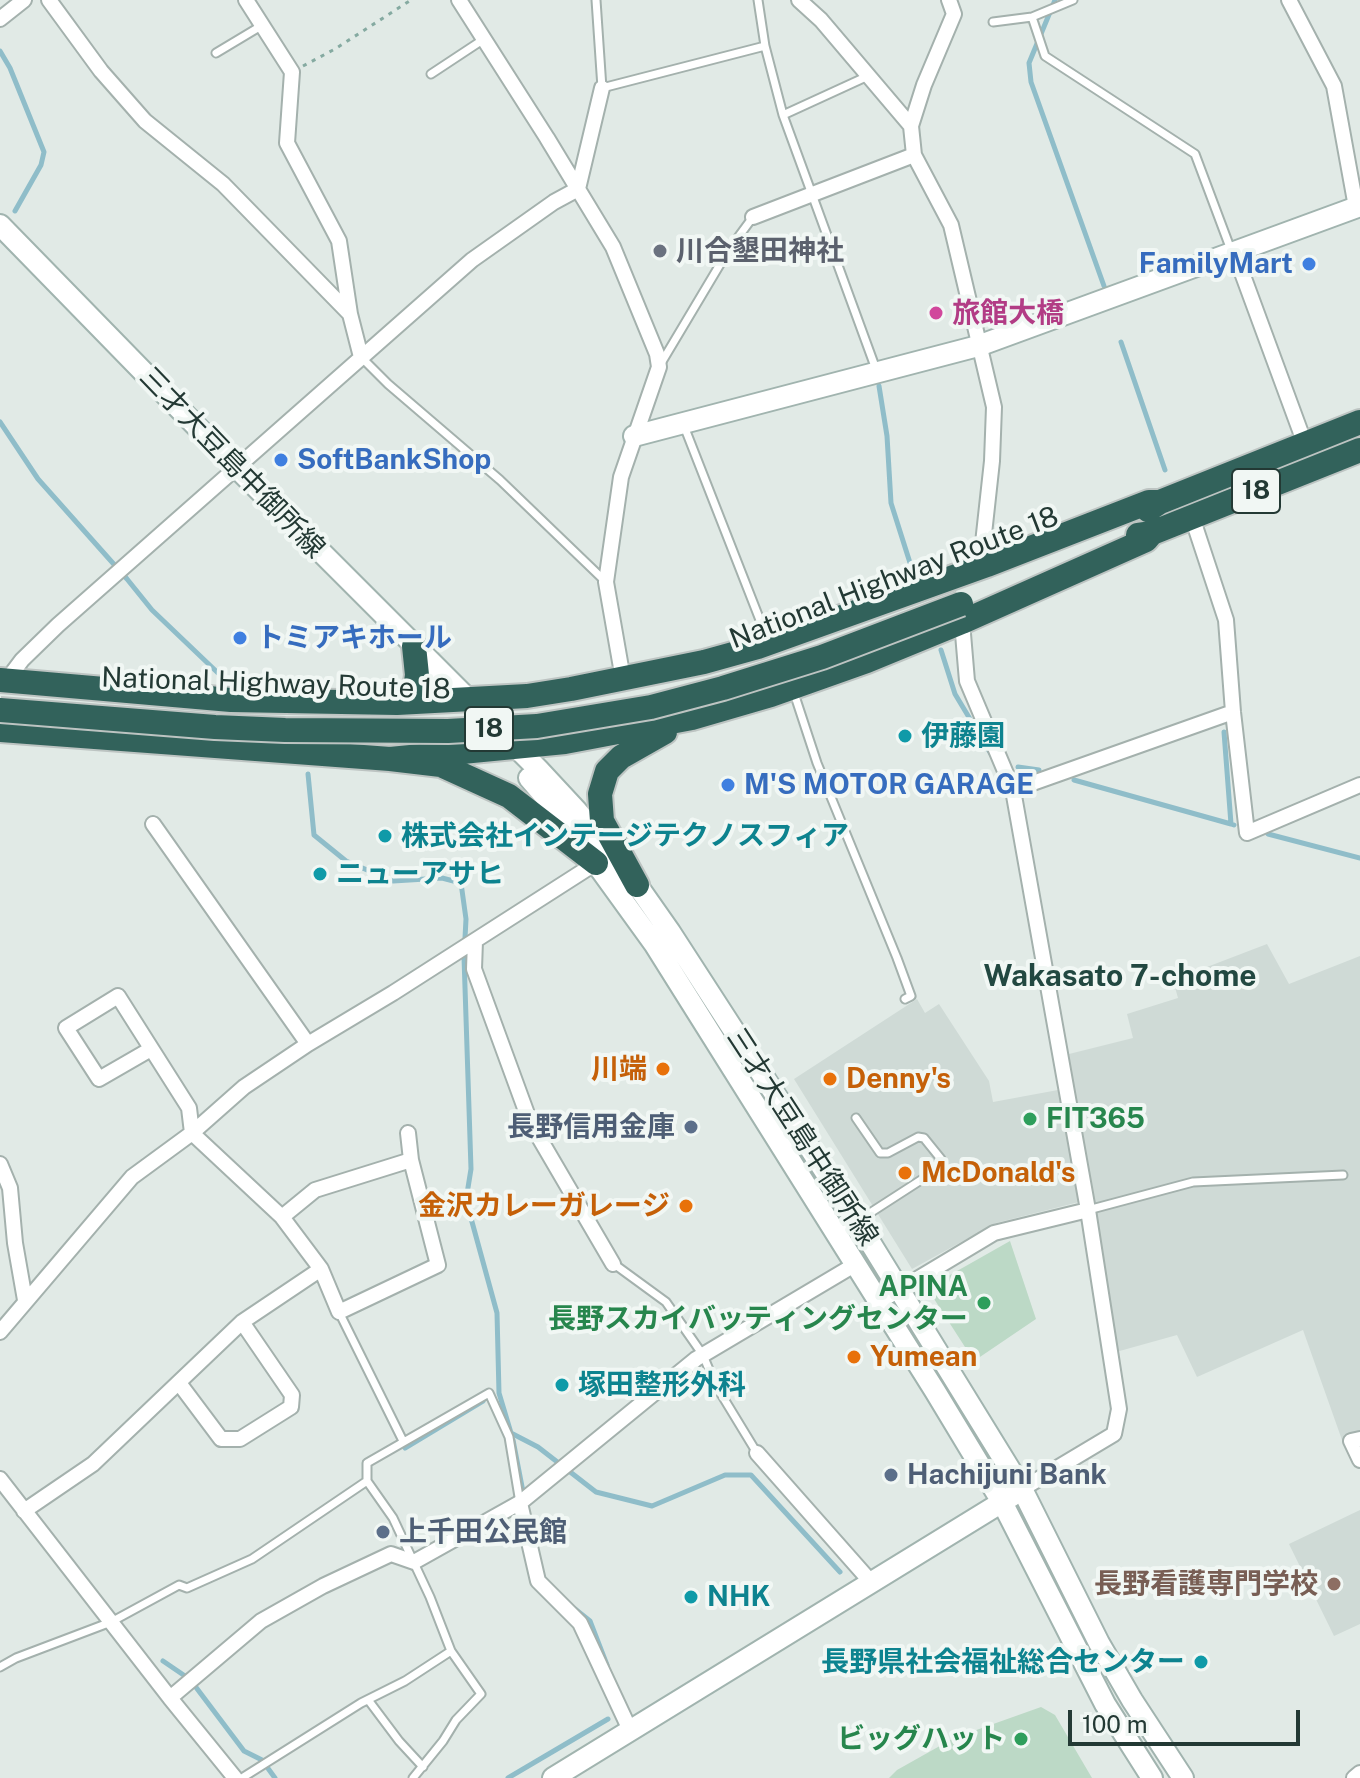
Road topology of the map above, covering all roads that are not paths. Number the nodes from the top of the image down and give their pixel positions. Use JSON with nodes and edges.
{"nodes":[{"id":1,"x":24,"y":0,"type":"edge"},
{"id":2,"x":49,"y":0,"type":"edge"},
{"id":3,"x":246,"y":0,"type":"edge"},
{"id":4,"x":459,"y":0,"type":"edge"},
{"id":5,"x":596,"y":0,"type":"edge"},
{"id":6,"x":758,"y":0,"type":"edge"},
{"id":7,"x":799,"y":0,"type":"edge"},
{"id":8,"x":949,"y":0,"type":"edge"},
{"id":9,"x":1073,"y":0,"type":"edge"},
{"id":10,"x":1289,"y":0,"type":"edge"},
{"id":11,"x":1032,"y":17,"type":"junction"},
{"id":12,"x":0,"y":19,"type":"edge"},
{"id":13,"x":993,"y":22,"type":"dead end"},
{"id":14,"x":261,"y":26,"type":"junction"},
{"id":15,"x":484,"y":39,"type":"junction"},
{"id":16,"x":765,"y":46,"type":"junction"},
{"id":17,"x":216,"y":53,"type":"dead end"},
{"id":18,"x":431,"y":74,"type":"dead end"},
{"id":19,"x":868,"y":76,"type":"junction"},
{"id":20,"x":602,"y":88,"type":"junction"},
{"id":21,"x":783,"y":115,"type":"junction"},
{"id":22,"x":911,"y":126,"type":"junction"},
{"id":23,"x":914,"y":155,"type":"junction"},
{"id":24,"x":578,"y":189,"type":"junction"},
{"id":25,"x":812,"y":194,"type":"junction"},
{"id":26,"x":1359,"y":213,"type":"edge"},
{"id":27,"x":753,"y":217,"type":"joint"},
{"id":28,"x":0,"y":225,"type":"edge"},
{"id":29,"x":1233,"y":252,"type":"junction"},
{"id":30,"x":350,"y":314,"type":"junction"},
{"id":31,"x":978,"y":346,"type":"junction"},
{"id":32,"x":361,"y":357,"type":"junction"},
{"id":33,"x":659,"y":367,"type":"junction"},
{"id":34,"x":877,"y":374,"type":"junction"},
{"id":35,"x":1360,"y":422,"type":"edge"},
{"id":36,"x":683,"y":424,"type":"junction"},
{"id":37,"x":634,"y":436,"type":"junction"},
{"id":38,"x":1305,"y":444,"type":"junction"},
{"id":39,"x":1360,"y":450,"type":"edge"},
{"id":40,"x":236,"y":467,"type":"junction"},
{"id":41,"x":1160,"y":502,"type":"junction"},
{"id":42,"x":1192,"y":517,"type":"junction"},
{"id":43,"x":987,"y":565,"type":"junction"},
{"id":44,"x":606,"y":582,"type":"junction"},
{"id":45,"x":960,"y":605,"type":"junction"},
{"id":46,"x":769,"y":643,"type":"junction"},
{"id":47,"x":414,"y":646,"type":"junction"},
{"id":48,"x":623,"y":679,"type":"junction"},
{"id":49,"x":792,"y":687,"type":"junction"},
{"id":50,"x":2,"y":688,"type":"edge"},
{"id":51,"x":467,"y":699,"type":"junction"},
{"id":52,"x":397,"y":703,"type":"junction"},
{"id":53,"x":0,"y":710,"type":"edge"},
{"id":54,"x":1233,"y":712,"type":"junction"},
{"id":55,"x":692,"y":718,"type":"junction"},
{"id":56,"x":0,"y":730,"type":"edge"},
{"id":57,"x":509,"y":748,"type":"junction"},
{"id":58,"x":390,"y":759,"type":"junction"},
{"id":59,"x":1360,"y":785,"type":"edge"},
{"id":60,"x":1013,"y":790,"type":"junction"},
{"id":61,"x":153,"y":824,"type":"dead end"},
{"id":62,"x":596,"y":863,"type":"junction"},
{"id":63,"x":637,"y":885,"type":"junction"},
{"id":64,"x":467,"y":946,"type":"junction"},
{"id":65,"x":905,"y":999,"type":"dead end"},
{"id":66,"x":308,"y":1044,"type":"junction"},
{"id":67,"x":151,"y":1049,"type":"junction"},
{"id":68,"x":856,"y":1118,"type":"dead end"},
{"id":69,"x":192,"y":1133,"type":"junction"},
{"id":70,"x":408,"y":1133,"type":"dead end"},
{"id":71,"x":411,"y":1160,"type":"junction"},
{"id":72,"x":0,"y":1164,"type":"edge"},
{"id":73,"x":1343,"y":1175,"type":"dead end"},
{"id":74,"x":1088,"y":1210,"type":"junction"},
{"id":75,"x":282,"y":1217,"type":"junction"},
{"id":76,"x":857,"y":1221,"type":"junction"},
{"id":77,"x":837,"y":1234,"type":"junction"},
{"id":78,"x":613,"y":1264,"type":"joint"},
{"id":79,"x":856,"y":1264,"type":"junction"},
{"id":80,"x":321,"y":1269,"type":"junction"},
{"id":81,"x":899,"y":1288,"type":"junction"},
{"id":82,"x":25,"y":1300,"type":"junction"},
{"id":83,"x":879,"y":1302,"type":"junction"},
{"id":84,"x":339,"y":1312,"type":"junction"},
{"id":85,"x":242,"y":1322,"type":"junction"},
{"id":86,"x":0,"y":1332,"type":"edge"},
{"id":87,"x":703,"y":1355,"type":"junction"},
{"id":88,"x":179,"y":1383,"type":"junction"},
{"id":89,"x":1360,"y":1439,"type":"edge"},
{"id":90,"x":403,"y":1441,"type":"junction"},
{"id":91,"x":757,"y":1453,"type":"joint"},
{"id":92,"x":1360,"y":1460,"type":"edge"},
{"id":93,"x":0,"y":1479,"type":"edge"},
{"id":94,"x":367,"y":1481,"type":"junction"},
{"id":95,"x":1022,"y":1489,"type":"junction"},
{"id":96,"x":524,"y":1500,"type":"junction"},
{"id":97,"x":1002,"y":1502,"type":"junction"},
{"id":98,"x":24,"y":1511,"type":"junction"},
{"id":99,"x":414,"y":1562,"type":"junction"},
{"id":100,"x":871,"y":1582,"type":"junction"},
{"id":101,"x":111,"y":1622,"type":"junction"},
{"id":102,"x":451,"y":1651,"type":"junction"},
{"id":103,"x":0,"y":1667,"type":"edge"},
{"id":104,"x":170,"y":1698,"type":"junction"},
{"id":105,"x":369,"y":1701,"type":"junction"},
{"id":106,"x":630,"y":1730,"type":"junction"},
{"id":107,"x":423,"y":1767,"type":"junction"},
{"id":108,"x":1360,"y":1773,"type":"edge"},
{"id":109,"x":235,"y":1778,"type":"edge"},
{"id":110,"x":242,"y":1778,"type":"edge"},
{"id":111,"x":413,"y":1778,"type":"edge"},
{"id":112,"x":553,"y":1778,"type":"edge"},
{"id":113,"x":1152,"y":1778,"type":"edge"},
{"id":114,"x":1183,"y":1778,"type":"edge"},
{"id":115,"x":1354,"y":1778,"type":"edge"}],
"edges":[{"from":1,"to":12,"type":"street"},
{"from":2,"to":30,"type":"street"},
{"from":3,"to":14,"type":"street"},
{"from":4,"to":15,"type":"street"},
{"from":5,"to":20,"type":"lane"},
{"from":6,"to":16,"type":"lane"},
{"from":7,"to":19,"type":"street"},
{"from":8,"to":22,"type":"street"},
{"from":9,"to":11,"type":"lane"},
{"from":10,"to":26,"type":"street"},
{"from":11,"to":13,"type":"lane"},
{"from":11,"to":29,"type":"lane"},
{"from":14,"to":17,"type":"lane"},
{"from":14,"to":30,"type":"street"},
{"from":15,"to":18,"type":"lane"},
{"from":15,"to":24,"type":"street"},
{"from":16,"to":20,"type":"lane"},
{"from":16,"to":21,"type":"lane"},
{"from":19,"to":21,"type":"lane"},
{"from":19,"to":22,"type":"street"},
{"from":20,"to":24,"type":"street"},
{"from":21,"to":25,"type":"lane"},
{"from":22,"to":23,"type":"street"},
{"from":23,"to":25,"type":"street"},
{"from":23,"to":31,"type":"street"},
{"from":24,"to":32,"type":"street"},
{"from":24,"to":33,"type":"street"},
{"from":25,"to":27,"type":"street"},
{"from":25,"to":34,"type":"lane"},
{"from":26,"to":29,"type":"main road"},
{"from":27,"to":33,"type":"lane"},
{"from":28,"to":40,"type":"main road","name":"三才大豆島中御所線"},
{"from":29,"to":31,"type":"main road"},
{"from":29,"to":38,"type":"street"},
{"from":30,"to":32,"type":"street"},
{"from":31,"to":34,"type":"main road"},
{"from":31,"to":43,"type":"street"},
{"from":32,"to":40,"type":"street"},
{"from":32,"to":44,"type":"lane"},
{"from":33,"to":37,"type":"street"},
{"from":34,"to":36,"type":"main road"},
{"from":35,"to":38,"type":"highway","name":"National Highway Route 18","number":"18"},
{"from":36,"to":37,"type":"main road"},
{"from":36,"to":46,"type":"lane"},
{"from":37,"to":44,"type":"street"},
{"from":38,"to":41,"type":"highway","name":"National Highway Route 18","number":"18"},
{"from":39,"to":42,"type":"highway","name":"National Highway Route 18","number":"18"},
{"from":40,"to":47,"type":"main road","name":"三才大豆島中御所線"},
{"from":40,"to":50,"type":"street"},
{"from":41,"to":43,"type":"highway","number":"18"},
{"from":41,"to":45,"type":"highway","name":"National Highway Route 18","number":"18"},
{"from":42,"to":45,"type":"highway","name":"National Highway Route 18","number":"18"},
{"from":42,"to":54,"type":"street"},
{"from":43,"to":46,"type":"highway","number":"18"},
{"from":44,"to":48,"type":"street"},
{"from":45,"to":49,"type":"highway","number":"18"},
{"from":45,"to":50,"type":"highway","name":"National Highway Route 18","number":"18"},
{"from":45,"to":53,"type":"highway","name":"National Highway Route 18","number":"18","bridge":true},
{"from":45,"to":60,"type":"street"},
{"from":46,"to":48,"type":"highway","number":"18"},
{"from":47,"to":51,"type":"main road","name":"三才大豆島中御所線"},
{"from":47,"to":52,"type":"highway"},
{"from":48,"to":51,"type":"highway","number":"18"},
{"from":49,"to":55,"type":"highway","number":"18"},
{"from":49,"to":65,"type":"lane"},
{"from":50,"to":52,"type":"highway","number":"18"},
{"from":51,"to":52,"type":"highway","number":"18"},
{"from":51,"to":57,"type":"main road","name":"三才大豆島中御所線"},
{"from":54,"to":59,"type":"street"},
{"from":54,"to":60,"type":"street"},
{"from":55,"to":57,"type":"highway","number":"18"},
{"from":55,"to":63,"type":"highway","number":"18"},
{"from":56,"to":58,"type":"highway","number":"18"},
{"from":57,"to":58,"type":"highway","number":"18"},
{"from":57,"to":62,"type":"main road","name":"三才大豆島中御所線"},
{"from":57,"to":63,"type":"main road","name":"三才大豆島中御所線"},
{"from":58,"to":62,"type":"highway","number":"18"},
{"from":60,"to":74,"type":"street"},
{"from":61,"to":66,"type":"street"},
{"from":62,"to":64,"type":"street"},
{"from":62,"to":77,"type":"main road","name":"三才大豆島中御所線"},
{"from":63,"to":76,"type":"main road","name":"三才大豆島中御所線"},
{"from":64,"to":66,"type":"street"},
{"from":64,"to":78,"type":"street"},
{"from":66,"to":69,"type":"street"},
{"from":67,"to":67,"type":"street"},
{"from":67,"to":69,"type":"street"},
{"from":68,"to":76,"type":"lane"},
{"from":69,"to":75,"type":"street"},
{"from":69,"to":82,"type":"street"},
{"from":70,"to":71,"type":"street"},
{"from":71,"to":75,"type":"street"},
{"from":71,"to":84,"type":"street"},
{"from":72,"to":82,"type":"street"},
{"from":73,"to":74,"type":"lane"},
{"from":74,"to":81,"type":"street"},
{"from":74,"to":95,"type":"street"},
{"from":75,"to":80,"type":"street"},
{"from":76,"to":77,"type":"lane"},
{"from":76,"to":81,"type":"main road","name":"三才大豆島中御所線"},
{"from":77,"to":79,"type":"main road","name":"三才大豆島中御所線"},
{"from":78,"to":87,"type":"lane"},
{"from":79,"to":83,"type":"main road","name":"三才大豆島中御所線"},
{"from":79,"to":87,"type":"street"},
{"from":80,"to":84,"type":"street"},
{"from":80,"to":85,"type":"street"},
{"from":81,"to":83,"type":"street"},
{"from":81,"to":95,"type":"main road","name":"三才大豆島中御所線"},
{"from":82,"to":86,"type":"street"},
{"from":83,"to":97,"type":"main road","name":"三才大豆島中御所線"},
{"from":84,"to":90,"type":"lane"},
{"from":85,"to":88,"type":"street"},
{"from":85,"to":88,"type":"street"},
{"from":87,"to":91,"type":"lane"},
{"from":87,"to":96,"type":"street"},
{"from":88,"to":98,"type":"street"},
{"from":89,"to":92,"type":"street"},
{"from":90,"to":94,"type":"lane"},
{"from":90,"to":96,"type":"lane"},
{"from":91,"to":100,"type":"street"},
{"from":93,"to":98,"type":"street"},
{"from":94,"to":99,"type":"lane"},
{"from":94,"to":101,"type":"lane"},
{"from":95,"to":97,"type":"main road"},
{"from":95,"to":114,"type":"main road","name":"三才大豆島中御所線"},
{"from":96,"to":99,"type":"street"},
{"from":96,"to":106,"type":"street"},
{"from":97,"to":100,"type":"main road"},
{"from":97,"to":113,"type":"main road","name":"三才大豆島中御所線"},
{"from":98,"to":101,"type":"street"},
{"from":99,"to":102,"type":"lane"},
{"from":99,"to":104,"type":"street"},
{"from":100,"to":106,"type":"main road"},
{"from":101,"to":103,"type":"lane"},
{"from":101,"to":104,"type":"street"},
{"from":102,"to":105,"type":"lane"},
{"from":102,"to":107,"type":"lane"},
{"from":104,"to":109,"type":"street"},
{"from":105,"to":107,"type":"lane"},
{"from":105,"to":110,"type":"lane"},
{"from":106,"to":112,"type":"main road"},
{"from":107,"to":111,"type":"lane"},
{"from":108,"to":115,"type":"street"}]}
